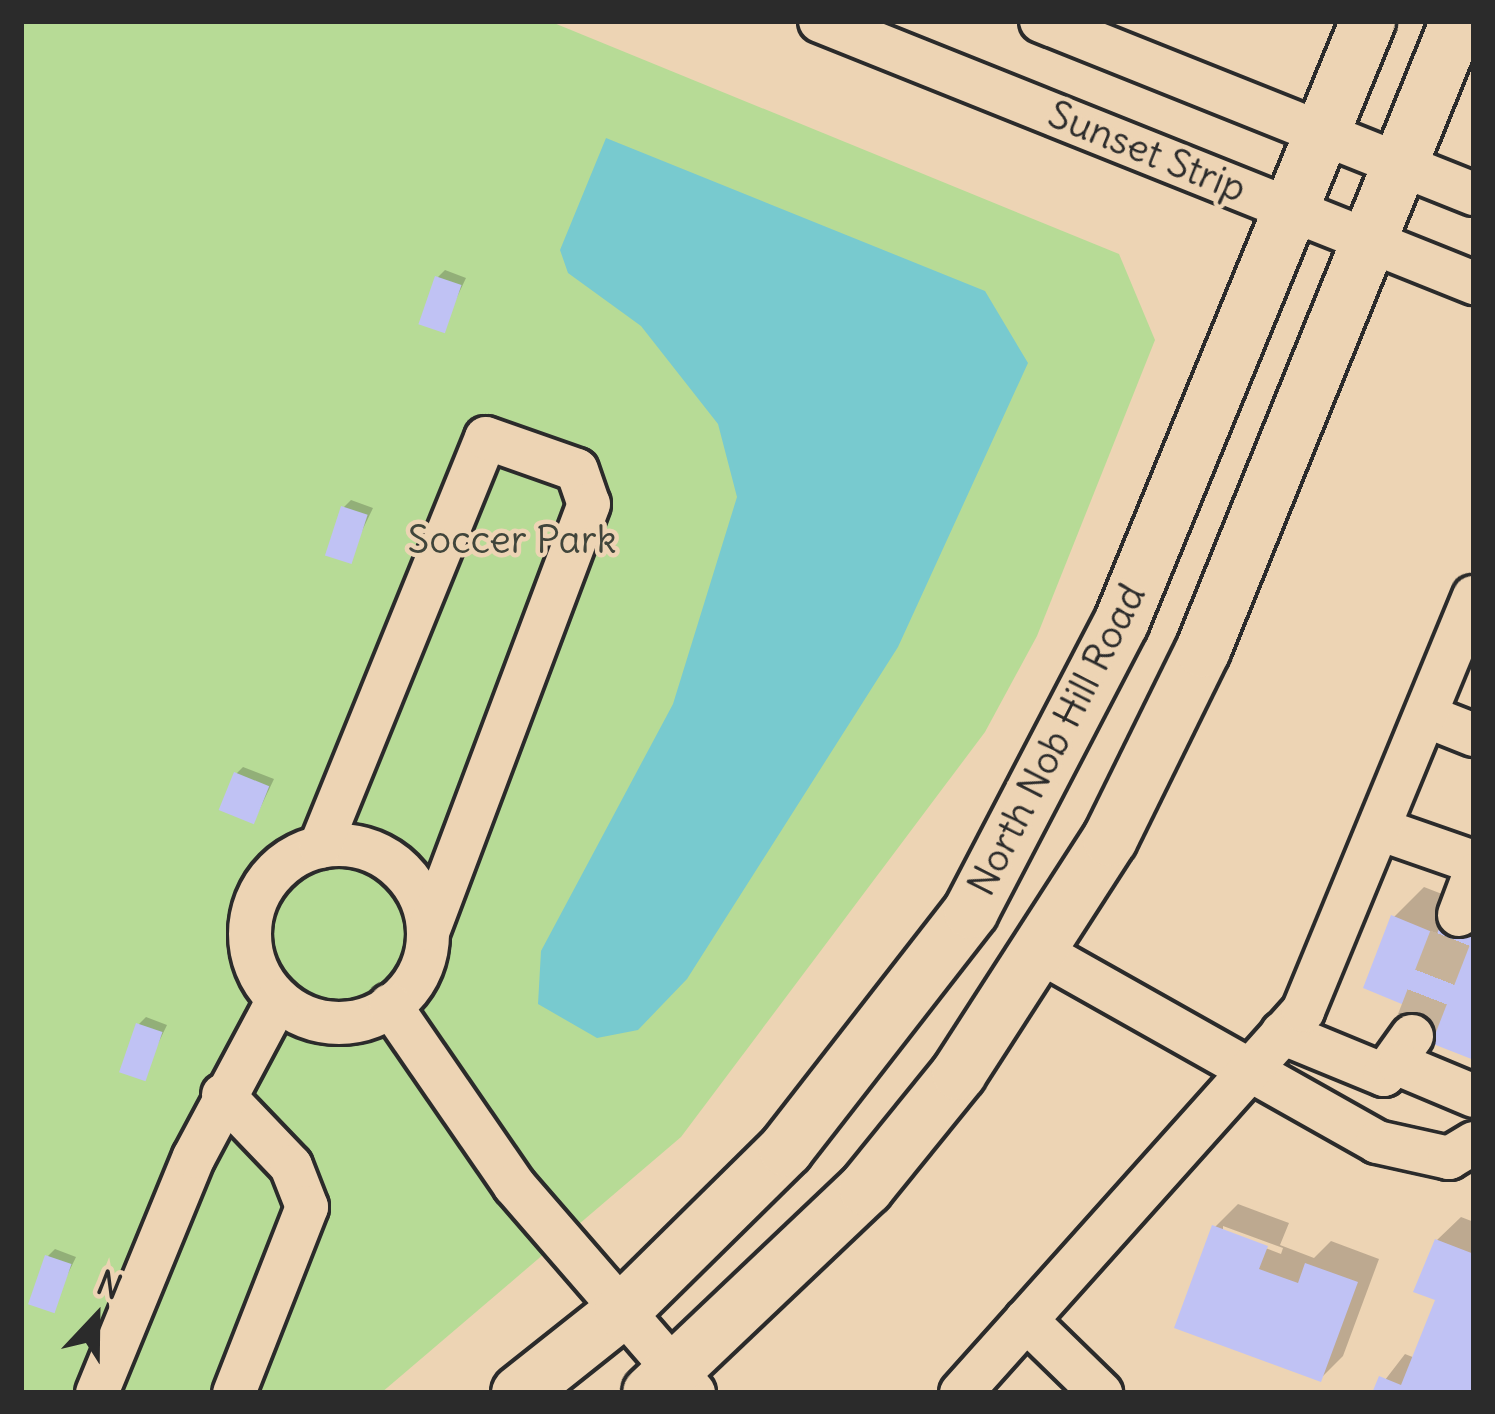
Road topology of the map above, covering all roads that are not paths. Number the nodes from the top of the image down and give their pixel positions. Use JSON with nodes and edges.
{"nodes":[{"id":1,"x":820,"y":21,"type":"edge"},
{"id":2,"x":1041,"y":21,"type":"edge"},
{"id":3,"x":1368,"y":21,"type":"edge"},
{"id":4,"x":1458,"y":21,"type":"edge"},
{"id":5,"x":1324,"y":134,"type":"junction"},
{"id":6,"x":1403,"y":165,"type":"junction"},
{"id":7,"x":1474,"y":194,"type":"edge"},
{"id":8,"x":1295,"y":212,"type":"junction"},
{"id":9,"x":1372,"y":243,"type":"junction"},
{"id":10,"x":1474,"y":283,"type":"edge"},
{"id":11,"x":1474,"y":597,"type":"edge"},
{"id":12,"x":1426,"y":716,"type":"junction"},
{"id":13,"x":1474,"y":735,"type":"edge"},
{"id":14,"x":1379,"y":829,"type":"junction"},
{"id":15,"x":320,"y":848,"type":"junction"},
{"id":16,"x":1474,"y":862,"type":"edge"},
{"id":17,"x":1474,"y":875,"type":"edge"},
{"id":18,"x":1459,"y":915,"type":"tunnel mouth"},
{"id":19,"x":429,"y":929,"type":"junction"},
{"id":20,"x":1042,"y":953,"type":"junction"},
{"id":21,"x":278,"y":1000,"type":"junction"},
{"id":22,"x":390,"y":1005,"type":"junction"},
{"id":23,"x":1282,"y":1033,"type":"junction"},
{"id":24,"x":1245,"y":1076,"type":"junction"},
{"id":25,"x":223,"y":1095,"type":"junction"},
{"id":26,"x":1474,"y":1096,"type":"edge"},
{"id":27,"x":1474,"y":1143,"type":"edge"},
{"id":28,"x":622,"y":1311,"type":"junction"},
{"id":29,"x":1026,"y":1320,"type":"junction"},
{"id":30,"x":673,"y":1386,"type":"edge"},
{"id":31,"x":97,"y":1393,"type":"edge"},
{"id":32,"x":234,"y":1393,"type":"edge"},
{"id":33,"x":518,"y":1393,"type":"edge"},
{"id":34,"x":961,"y":1393,"type":"edge"},
{"id":35,"x":1101,"y":1393,"type":"edge"}],
"edges":[{"from":1,"to":8,"type":"street","name":"Sunset Strip"},
{"from":2,"to":5,"type":"street"},
{"from":3,"to":5,"type":"main road","name":"North Nob Hill Road"},
{"from":4,"to":6,"type":"main road"},
{"from":5,"to":6,"type":"street"},
{"from":5,"to":8,"type":"main road","name":"North Nob Hill Road"},
{"from":6,"to":7,"type":"street"},
{"from":6,"to":9,"type":"main road"},
{"from":8,"to":9,"type":"street","name":"Sunset Strip"},
{"from":8,"to":28,"type":"main road","name":"North Nob Hill Road"},
{"from":9,"to":10,"type":"street","name":"Sunset Strip"},
{"from":9,"to":20,"type":"main road"},
{"from":11,"to":12,"type":"street"},
{"from":12,"to":13,"type":"street"},
{"from":12,"to":14,"type":"street"},
{"from":14,"to":16,"type":"street"},
{"from":14,"to":23,"type":"street"},
{"from":15,"to":19,"type":"street"},
{"from":15,"to":19,"type":"street"},
{"from":15,"to":21,"type":"street"},
{"from":17,"to":18,"type":"street"},
{"from":19,"to":22,"type":"street"},
{"from":20,"to":24,"type":"street"},
{"from":20,"to":30,"type":"main road"},
{"from":21,"to":22,"type":"street"},
{"from":21,"to":25,"type":"street"},
{"from":22,"to":28,"type":"street"},
{"from":23,"to":24,"type":"street"},
{"from":23,"to":26,"type":"street"},
{"from":24,"to":27,"type":"street"},
{"from":24,"to":29,"type":"street"},
{"from":25,"to":31,"type":"street"},
{"from":25,"to":32,"type":"street"},
{"from":28,"to":30,"type":"street"},
{"from":28,"to":33,"type":"main road","name":"North Nob Hill Road"},
{"from":29,"to":34,"type":"street"},
{"from":29,"to":35,"type":"street"}]}
